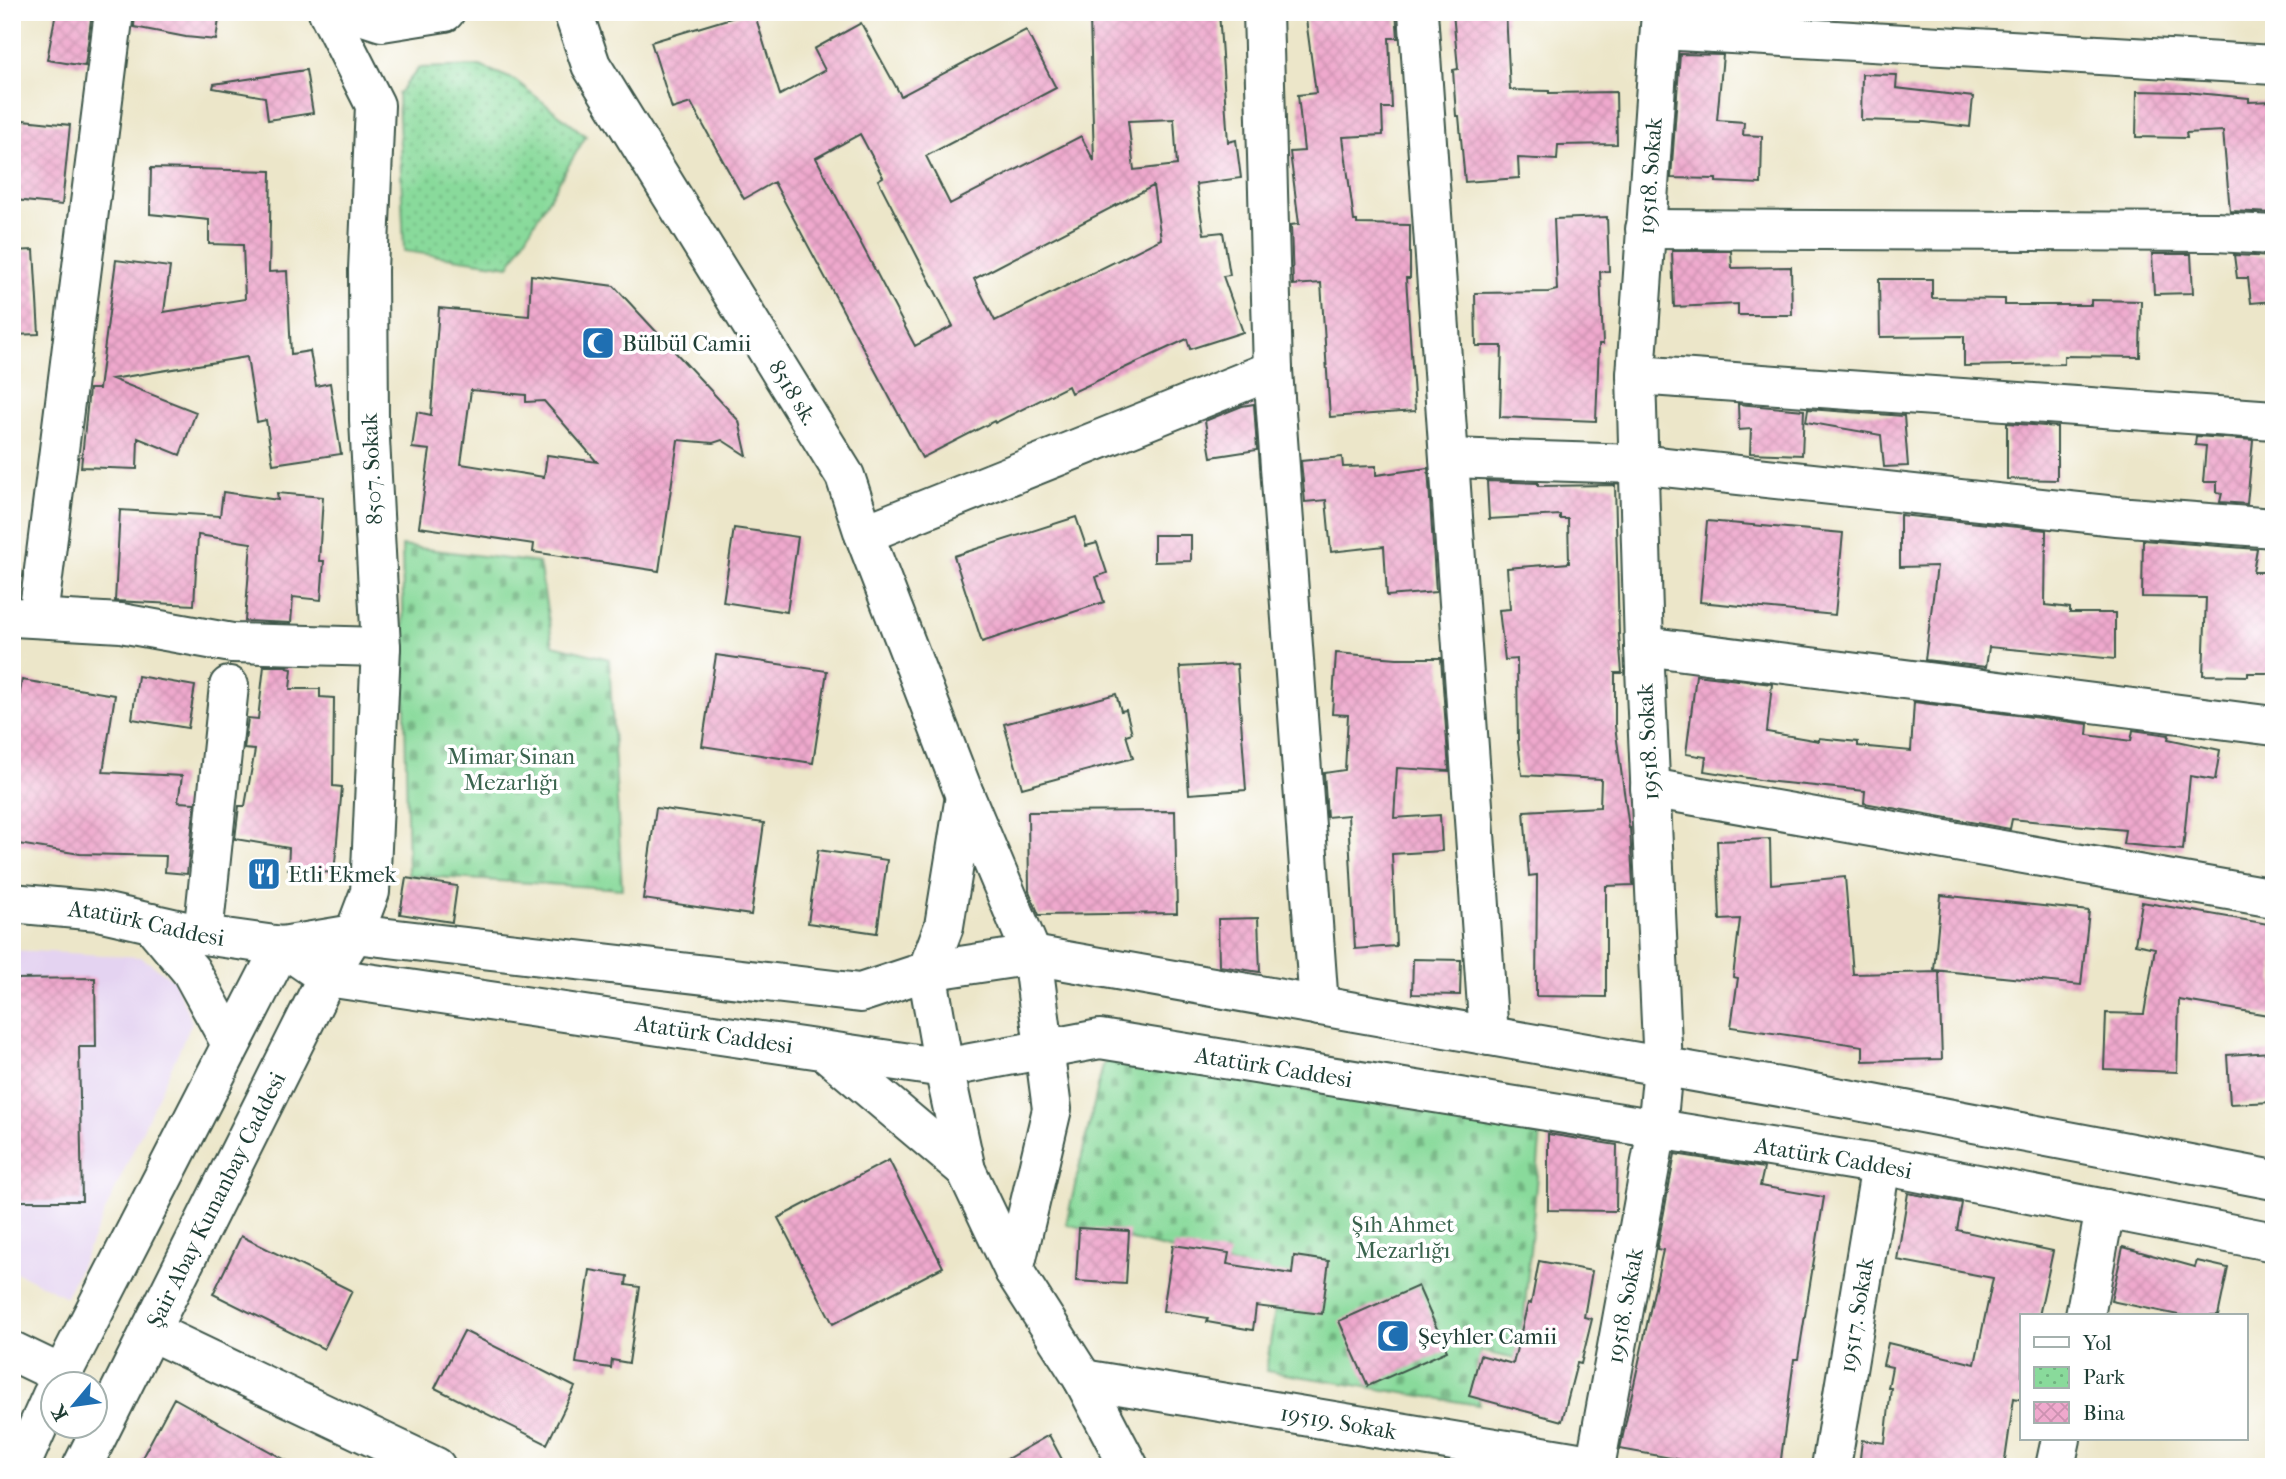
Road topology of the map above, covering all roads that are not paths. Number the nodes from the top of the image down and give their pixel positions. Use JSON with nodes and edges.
{"nodes":[{"id":1,"x":114,"y":12,"type":"edge"},
{"id":2,"x":328,"y":12,"type":"edge"},
{"id":3,"x":351,"y":12,"type":"edge"},
{"id":4,"x":446,"y":12,"type":"edge"},
{"id":5,"x":573,"y":12,"type":"edge"},
{"id":6,"x":1262,"y":12,"type":"edge"},
{"id":7,"x":1418,"y":12,"type":"edge"},
{"id":8,"x":1661,"y":21,"type":"edge"},
{"id":9,"x":2274,"y":65,"type":"edge"},
{"id":10,"x":1645,"y":229,"type":"junction"},
{"id":11,"x":2274,"y":235,"type":"edge"},
{"id":12,"x":1273,"y":370,"type":"junction"},
{"id":13,"x":1636,"y":375,"type":"junction"},
{"id":14,"x":2274,"y":420,"type":"edge"},
{"id":15,"x":1450,"y":458,"type":"junction"},
{"id":16,"x":1637,"y":464,"type":"junction"},
{"id":17,"x":2274,"y":528,"type":"edge"},
{"id":18,"x":864,"y":534,"type":"junction"},
{"id":19,"x":25,"y":617,"type":"edge"},
{"id":20,"x":1644,"y":646,"type":"junction"},
{"id":21,"x":381,"y":648,"type":"junction"},
{"id":22,"x":229,"y":686,"type":"dead end"},
{"id":23,"x":2274,"y":726,"type":"edge"},
{"id":24,"x":1650,"y":788,"type":"junction"},
{"id":25,"x":965,"y":796,"type":"junction"},
{"id":26,"x":2274,"y":898,"type":"edge"},
{"id":27,"x":12,"y":903,"type":"edge"},
{"id":28,"x":151,"y":923,"type":"junction"},
{"id":29,"x":354,"y":933,"type":"junction"},
{"id":30,"x":203,"y":935,"type":"junction"},
{"id":31,"x":282,"y":946,"type":"junction"},
{"id":32,"x":1032,"y":956,"type":"junction"},
{"id":33,"x":926,"y":971,"type":"junction"},
{"id":34,"x":327,"y":977,"type":"junction"},
{"id":35,"x":1319,"y":1006,"type":"junction"},
{"id":36,"x":1489,"y":1036,"type":"junction"},
{"id":37,"x":231,"y":1044,"type":"junction"},
{"id":38,"x":1045,"y":1049,"type":"junction"},
{"id":39,"x":825,"y":1051,"type":"junction"},
{"id":40,"x":1663,"y":1067,"type":"junction"},
{"id":41,"x":944,"y":1068,"type":"junction"},
{"id":42,"x":1657,"y":1129,"type":"junction"},
{"id":43,"x":1881,"y":1165,"type":"junction"},
{"id":44,"x":966,"y":1170,"type":"junction"},
{"id":45,"x":2274,"y":1180,"type":"edge"},
{"id":46,"x":2105,"y":1209,"type":"junction"},
{"id":47,"x":2274,"y":1242,"type":"edge"},
{"id":48,"x":1014,"y":1271,"type":"junction"},
{"id":49,"x":2085,"y":1314,"type":"edge"},
{"id":50,"x":150,"y":1331,"type":"junction"},
{"id":51,"x":12,"y":1351,"type":"edge"},
{"id":52,"x":65,"y":1370,"type":"edge"},
{"id":53,"x":38,"y":1371,"type":"edge"},
{"id":54,"x":1083,"y":1379,"type":"junction"},
{"id":55,"x":38,"y":1427,"type":"edge"},
{"id":56,"x":2061,"y":1440,"type":"edge"},
{"id":57,"x":379,"y":1455,"type":"edge"},
{"id":58,"x":1595,"y":1466,"type":"edge"},
{"id":59,"x":20,"y":1467,"type":"edge"},
{"id":60,"x":82,"y":1467,"type":"edge"},
{"id":61,"x":436,"y":1467,"type":"edge"},
{"id":62,"x":1129,"y":1467,"type":"edge"},
{"id":63,"x":1831,"y":1467,"type":"edge"},
{"id":64,"x":2055,"y":1467,"type":"edge"}],
"edges":[{"from":1,"to":19,"type":"street"},
{"from":2,"to":21,"type":"street","name":"8507. Sokak"},
{"from":3,"to":4,"type":"street"},
{"from":5,"to":18,"type":"street","name":"8518 sk."},
{"from":6,"to":12,"type":"street"},
{"from":7,"to":15,"type":"street"},
{"from":8,"to":9,"type":"street"},
{"from":8,"to":10,"type":"street","name":"19518. Sokak"},
{"from":10,"to":11,"type":"street"},
{"from":10,"to":13,"type":"street","name":"19518. Sokak"},
{"from":12,"to":18,"type":"street"},
{"from":12,"to":35,"type":"street"},
{"from":13,"to":14,"type":"street"},
{"from":13,"to":16,"type":"street","name":"19518. Sokak"},
{"from":15,"to":16,"type":"street"},
{"from":15,"to":36,"type":"street"},
{"from":16,"to":17,"type":"street"},
{"from":16,"to":20,"type":"street","name":"19518. Sokak"},
{"from":18,"to":25,"type":"street","name":"8518 sk."},
{"from":19,"to":21,"type":"street"},
{"from":20,"to":23,"type":"street"},
{"from":20,"to":24,"type":"street","name":"19518. Sokak"},
{"from":21,"to":29,"type":"street","name":"8507. Sokak"},
{"from":22,"to":30,"type":"street"},
{"from":24,"to":26,"type":"street"},
{"from":24,"to":40,"type":"street","name":"19518. Sokak"},
{"from":25,"to":32,"type":"street","name":"8518 sk."},
{"from":25,"to":33,"type":"street"},
{"from":27,"to":28,"type":"street","name":"Atatürk Caddesi"},
{"from":28,"to":30,"type":"street","name":"Atatürk Caddesi"},
{"from":28,"to":37,"type":"street"},
{"from":29,"to":31,"type":"street","name":"Atatürk Caddesi"},
{"from":29,"to":33,"type":"street","name":"Atatürk Caddesi"},
{"from":29,"to":34,"type":"street","name":"Şair Abay Kunanbay Caddesi"},
{"from":30,"to":31,"type":"street","name":"Atatürk Caddesi"},
{"from":31,"to":34,"type":"street","name":"Atatürk Caddesi"},
{"from":31,"to":37,"type":"street"},
{"from":32,"to":33,"type":"street","name":"Atatürk Caddesi"},
{"from":32,"to":35,"type":"street","name":"Atatürk Caddesi"},
{"from":32,"to":38,"type":"street","name":"8518 sk."},
{"from":33,"to":41,"type":"street"},
{"from":34,"to":39,"type":"street","name":"Atatürk Caddesi"},
{"from":34,"to":50,"type":"street","name":"Şair Abay Kunanbay Caddesi"},
{"from":35,"to":36,"type":"street","name":"Atatürk Caddesi"},
{"from":36,"to":40,"type":"street","name":"Atatürk Caddesi"},
{"from":37,"to":52,"type":"street"},
{"from":38,"to":41,"type":"street","name":"Atatürk Caddesi"},
{"from":38,"to":42,"type":"street","name":"Atatürk Caddesi"},
{"from":38,"to":48,"type":"street","name":"8518 sk."},
{"from":39,"to":41,"type":"street","name":"Atatürk Caddesi"},
{"from":39,"to":44,"type":"street"},
{"from":40,"to":42,"type":"street","name":"19518. Sokak"},
{"from":40,"to":45,"type":"street","name":"Atatürk Caddesi"},
{"from":41,"to":44,"type":"street"},
{"from":42,"to":43,"type":"street","name":"Atatürk Caddesi"},
{"from":42,"to":58,"type":"street","name":"19518. Sokak"},
{"from":43,"to":46,"type":"street","name":"Atatürk Caddesi"},
{"from":43,"to":63,"type":"street","name":"19517. Sokak"},
{"from":44,"to":48,"type":"street"},
{"from":46,"to":47,"type":"street","name":"Atatürk Caddesi"},
{"from":46,"to":49,"type":"street"},
{"from":48,"to":54,"type":"street"},
{"from":50,"to":57,"type":"street"},
{"from":50,"to":60,"type":"street","name":"Şair Abay Kunanbay Caddesi"},
{"from":51,"to":53,"type":"street"},
{"from":54,"to":58,"type":"street","name":"19519. Sokak"},
{"from":54,"to":62,"type":"street"},
{"from":55,"to":59,"type":"street"},
{"from":56,"to":64,"type":"street"},
{"from":57,"to":61,"type":"street"}]}
